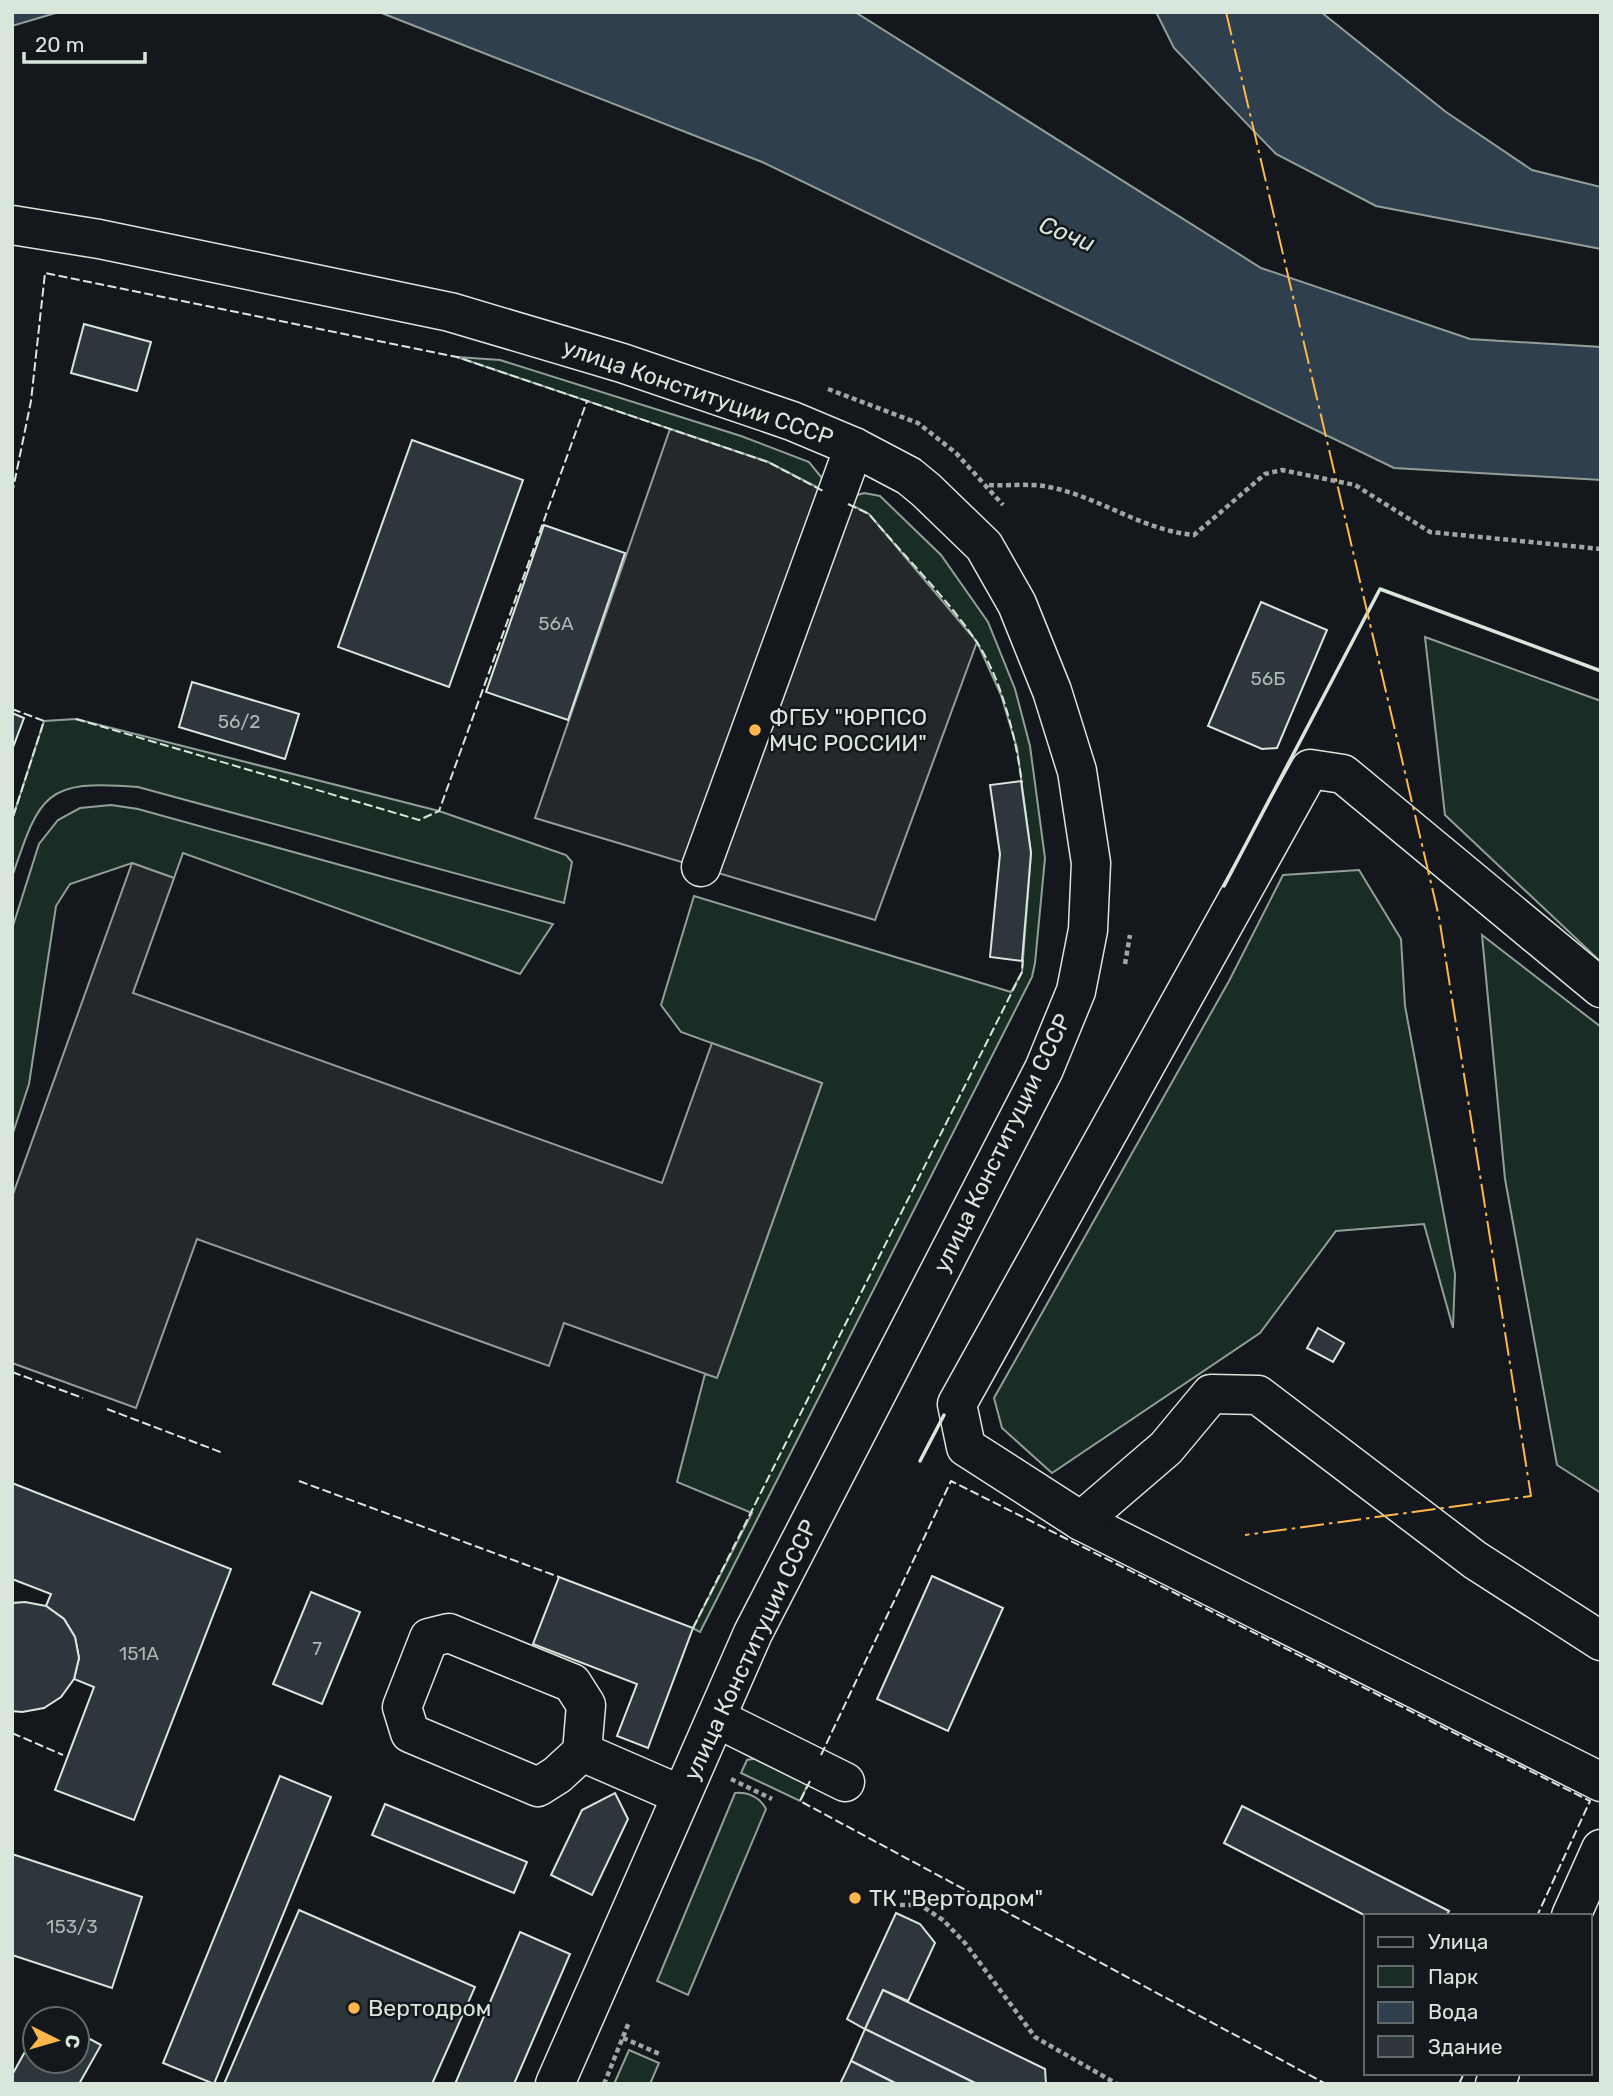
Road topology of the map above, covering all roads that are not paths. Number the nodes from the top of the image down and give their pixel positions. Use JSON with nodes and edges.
{"nodes":[{"id":1,"x":12,"y":225,"type":"edge"},
{"id":2,"x":854,"y":447,"type":"junction"},
{"id":3,"x":701,"y":867,"type":"dead end"},
{"id":4,"x":1601,"y":988,"type":"edge"},
{"id":5,"x":1081,"y":1521,"type":"junction"},
{"id":6,"x":1601,"y":1641,"type":"edge"},
{"id":7,"x":716,"y":1718,"type":"junction"},
{"id":8,"x":582,"y":1752,"type":"junction"},
{"id":9,"x":845,"y":1782,"type":"dead end"},
{"id":10,"x":1601,"y":1782,"type":"edge"},
{"id":11,"x":681,"y":1795,"type":"junction"},
{"id":12,"x":1601,"y":1849,"type":"edge"},
{"id":13,"x":1572,"y":1914,"type":"edge"},
{"id":14,"x":555,"y":2084,"type":"edge"}],
"edges":[{"from":1,"to":2,"type":"street","name":"улица Конституции СССР"},
{"from":2,"to":3,"type":"street"},
{"from":2,"to":7,"type":"street","name":"улица Конституции СССР"},
{"from":4,"to":5,"type":"street"},
{"from":5,"to":6,"type":"street"},
{"from":5,"to":10,"type":"street"},
{"from":7,"to":9,"type":"street"},
{"from":7,"to":11,"type":"street","name":"улица Конституции СССР"},
{"from":8,"to":8,"type":"street"},
{"from":8,"to":11,"type":"street"},
{"from":11,"to":14,"type":"street","name":"улица Конституции СССР"},
{"from":12,"to":13,"type":"street"}]}
